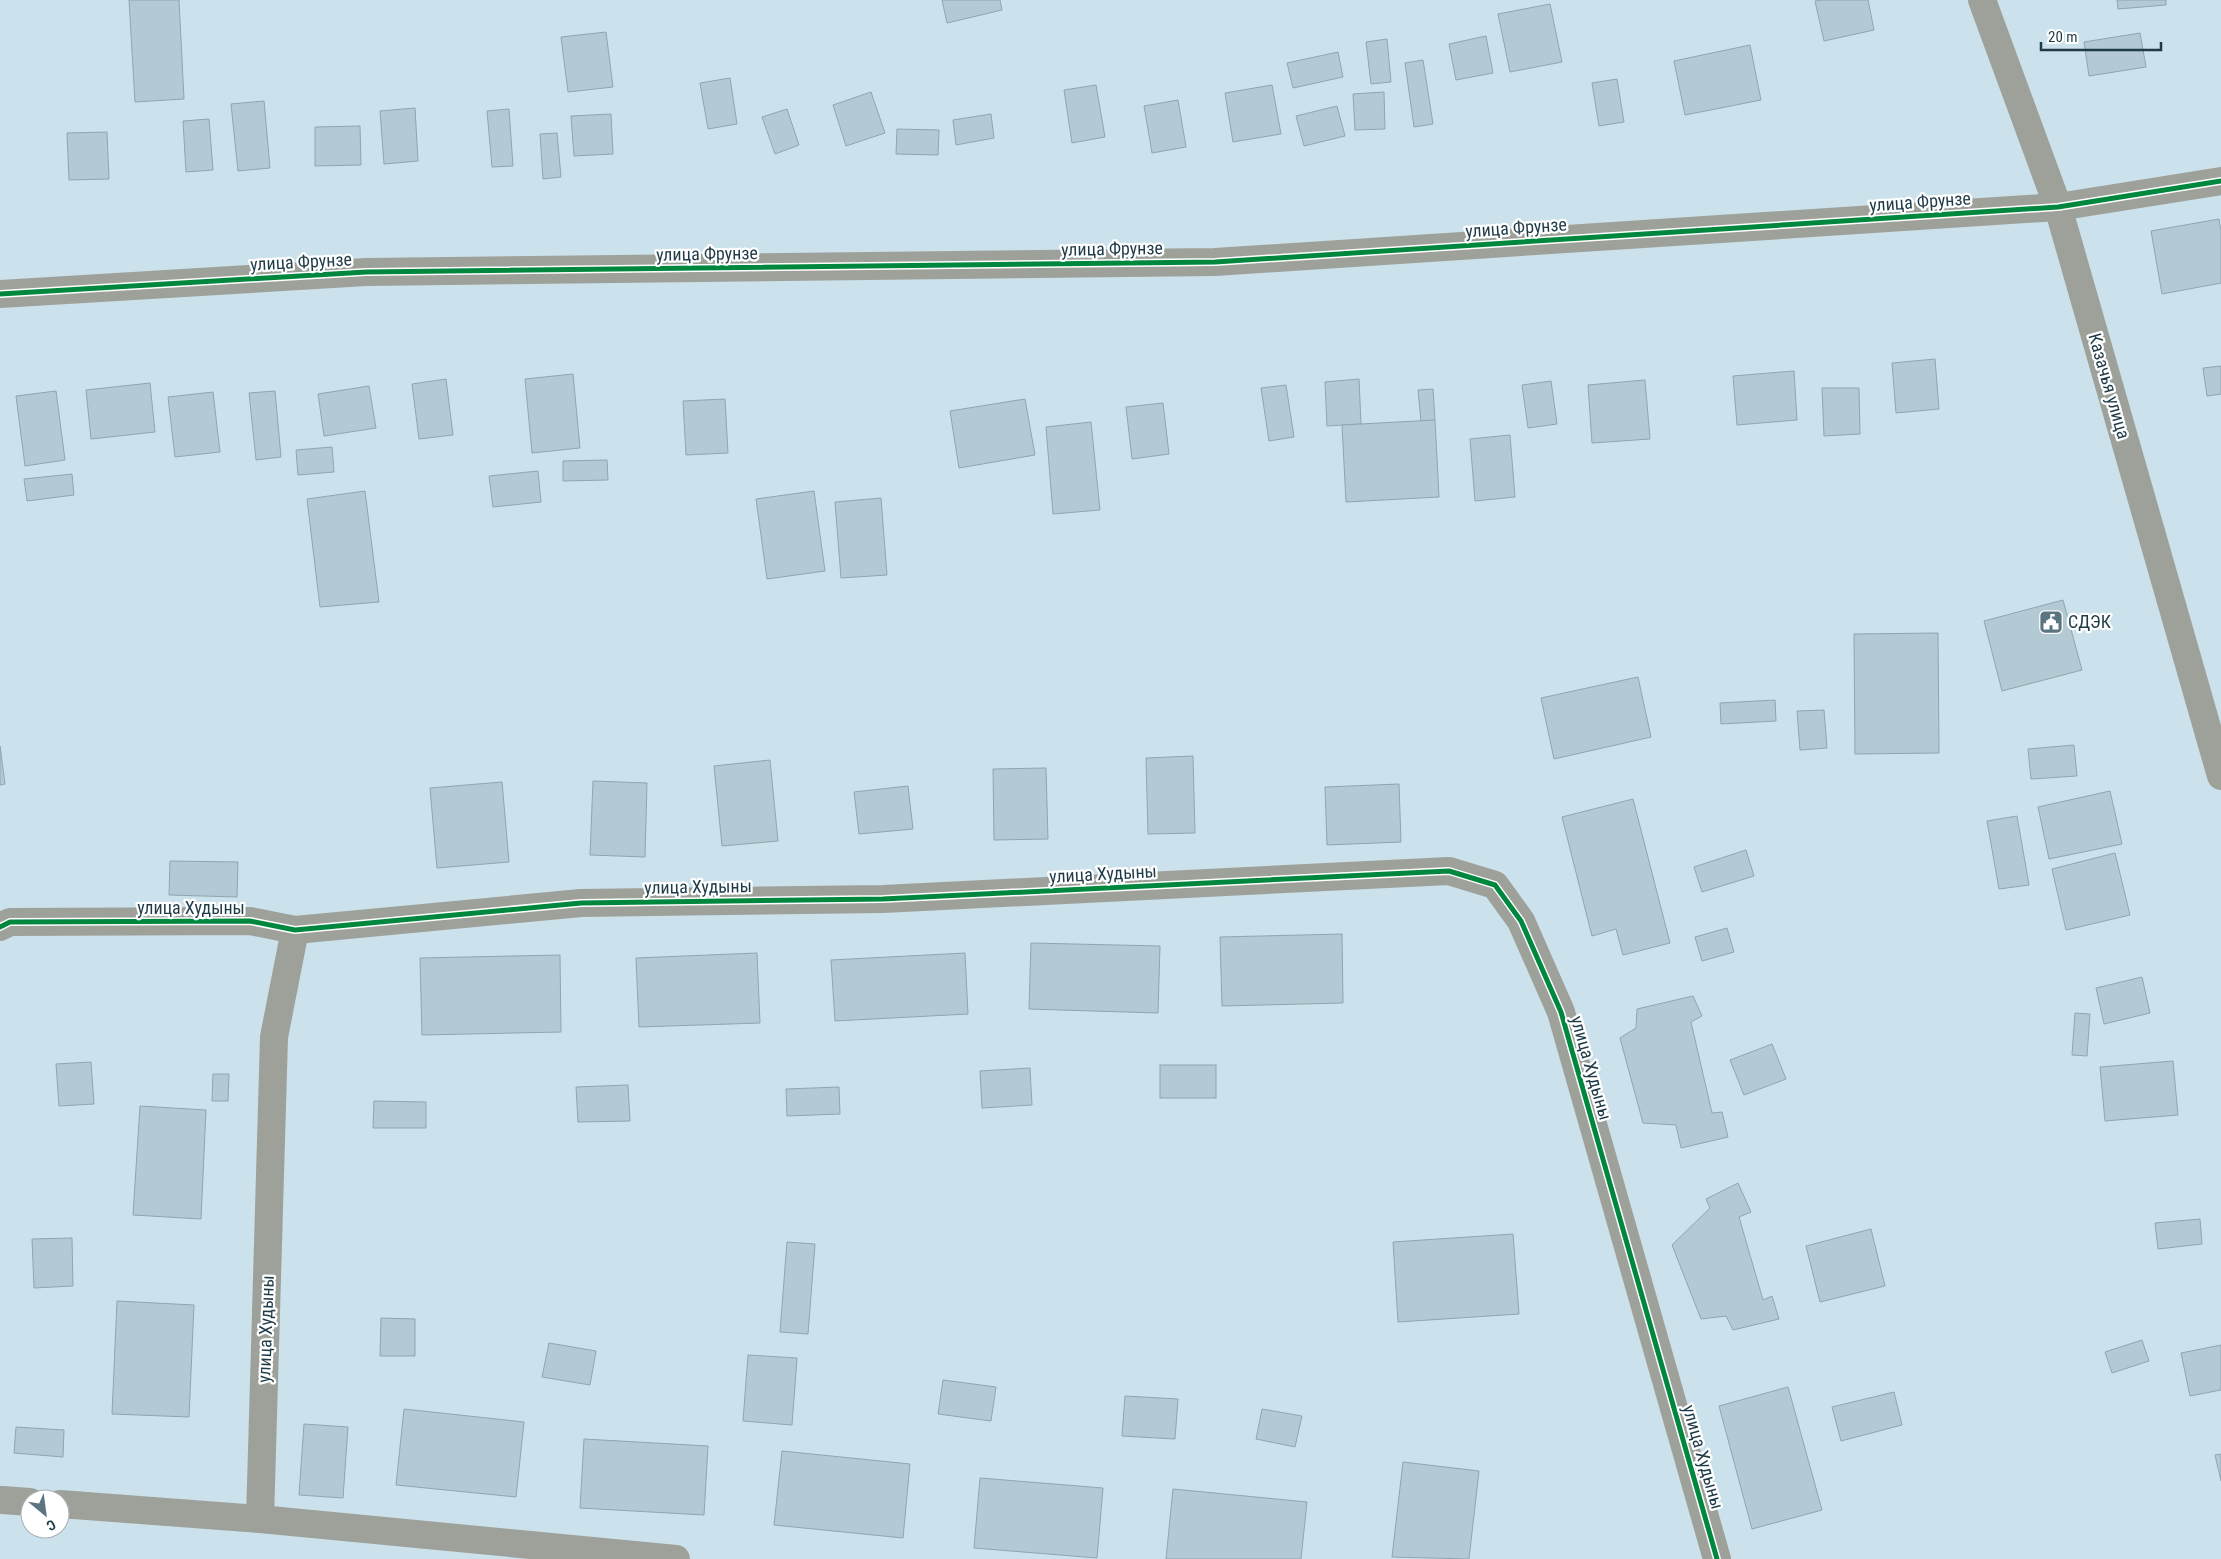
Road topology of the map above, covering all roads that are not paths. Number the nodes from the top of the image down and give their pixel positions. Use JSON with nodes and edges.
{"nodes":[{"id":1,"x":1982,"y":0,"type":"edge"},
{"id":2,"x":2221,"y":181,"type":"edge"},
{"id":3,"x":2058,"y":207,"type":"junction"},
{"id":4,"x":0,"y":294,"type":"edge"},
{"id":5,"x":2221,"y":776,"type":"edge"},
{"id":6,"x":0,"y":927,"type":"edge"},
{"id":7,"x":294,"y":930,"type":"junction"},
{"id":8,"x":2,"y":1500,"type":"dead end"},
{"id":9,"x":20,"y":1501,"type":"edge"},
{"id":10,"x":70,"y":1505,"type":"edge"},
{"id":11,"x":260,"y":1519,"type":"junction"},
{"id":12,"x":676,"y":1559,"type":"edge"},
{"id":13,"x":1717,"y":1559,"type":"edge"}],
"edges":[{"from":1,"to":3,"type":"street","name":"Казачья улица"},
{"from":2,"to":3,"type":"street","name":"улица Фрунзе"},
{"from":3,"to":4,"type":"street","name":"улица Фрунзе"},
{"from":3,"to":5,"type":"street","name":"Казачья улица"},
{"from":6,"to":7,"type":"street","name":"улица Худыны"},
{"from":7,"to":11,"type":"street","name":"улица Худыны"},
{"from":7,"to":13,"type":"street","name":"улица Худыны"},
{"from":8,"to":9,"type":"street"},
{"from":10,"to":11,"type":"street"},
{"from":11,"to":12,"type":"street"}]}
